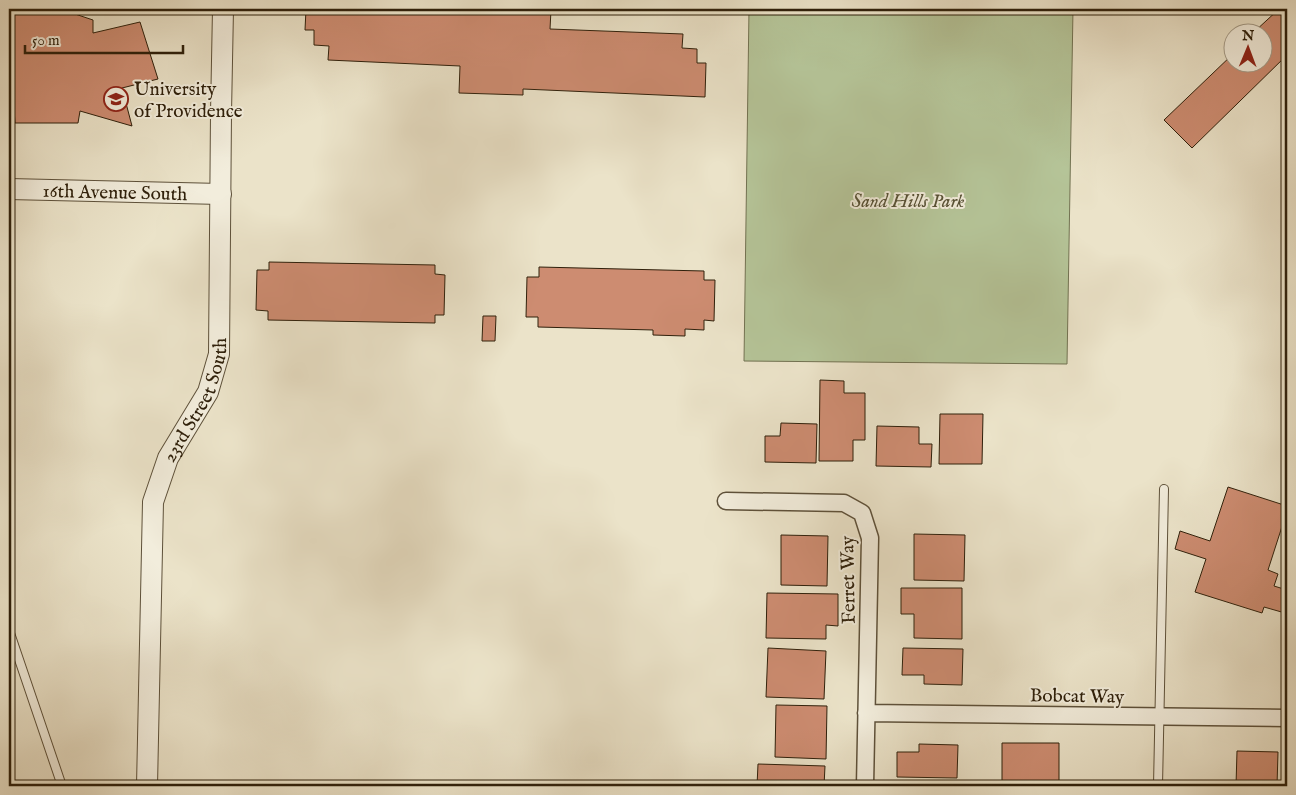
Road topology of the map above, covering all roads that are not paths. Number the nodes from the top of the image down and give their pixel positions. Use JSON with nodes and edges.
{"nodes":[{"id":1,"x":223,"y":9,"type":"edge"},
{"id":2,"x":9,"y":189,"type":"edge"},
{"id":3,"x":221,"y":194,"type":"junction"},
{"id":4,"x":1164,"y":489,"type":"dead end"},
{"id":5,"x":726,"y":500,"type":"dead end"},
{"id":6,"x":9,"y":630,"type":"edge"},
{"id":7,"x":866,"y":713,"type":"junction"},
{"id":8,"x":1159,"y":716,"type":"junction"},
{"id":9,"x":1287,"y":718,"type":"edge"},
{"id":10,"x":62,"y":786,"type":"edge"},
{"id":11,"x":146,"y":786,"type":"edge"},
{"id":12,"x":865,"y":786,"type":"edge"},
{"id":13,"x":1158,"y":786,"type":"edge"}],
"edges":[{"from":1,"to":3,"type":"street","name":"23rd Street South"},
{"from":2,"to":3,"type":"street","name":"16th Avenue South"},
{"from":3,"to":11,"type":"street","name":"23rd Street South"},
{"from":4,"to":8,"type":"lane"},
{"from":5,"to":7,"type":"street","name":"Ferret Way"},
{"from":6,"to":10,"type":"lane"},
{"from":7,"to":8,"type":"street","name":"Bobcat Way"},
{"from":7,"to":12,"type":"street","name":"Ferret Way"},
{"from":8,"to":9,"type":"street","name":"Bobcat Way"},
{"from":8,"to":13,"type":"lane"}]}
